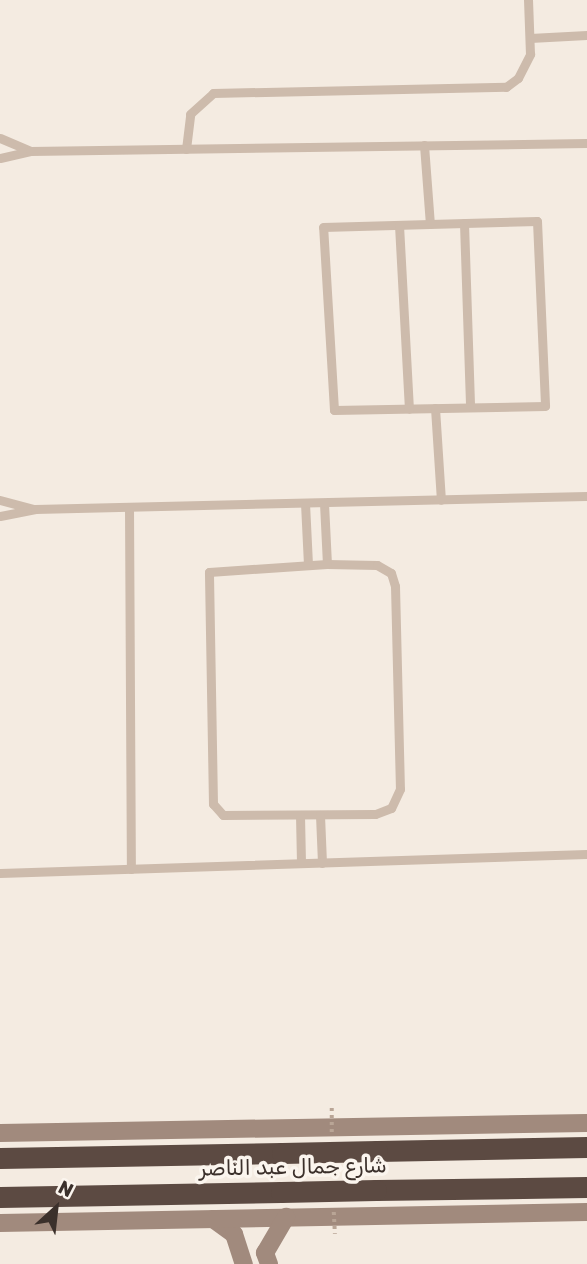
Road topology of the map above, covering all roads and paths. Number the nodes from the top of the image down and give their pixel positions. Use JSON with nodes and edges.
{"nodes":[{"id":1,"x":528,"y":0,"type":"edge"},
{"id":2,"x":587,"y":35,"type":"edge"},
{"id":3,"x":530,"y":38,"type":"junction"},
{"id":4,"x":0,"y":138,"type":"edge"},
{"id":5,"x":587,"y":143,"type":"edge"},
{"id":6,"x":424,"y":145,"type":"junction"},
{"id":7,"x":186,"y":149,"type":"junction"},
{"id":8,"x":30,"y":151,"type":"junction"},
{"id":9,"x":0,"y":158,"type":"edge"},
{"id":10,"x":464,"y":223,"type":"junction"},
{"id":11,"x":430,"y":224,"type":"junction"},
{"id":12,"x":399,"y":225,"type":"junction"},
{"id":13,"x":470,"y":407,"type":"junction"},
{"id":14,"x":435,"y":408,"type":"junction"},
{"id":15,"x":409,"y":409,"type":"junction"},
{"id":16,"x":587,"y":496,"type":"edge"},
{"id":17,"x":0,"y":500,"type":"edge"},
{"id":18,"x":441,"y":500,"type":"junction"},
{"id":19,"x":304,"y":503,"type":"junction"},
{"id":20,"x":324,"y":503,"type":"junction"},
{"id":21,"x":130,"y":507,"type":"junction"},
{"id":22,"x":35,"y":509,"type":"junction"},
{"id":23,"x":0,"y":516,"type":"edge"},
{"id":24,"x":327,"y":564,"type":"junction"},
{"id":25,"x":308,"y":565,"type":"junction"},
{"id":26,"x":320,"y":814,"type":"junction"},
{"id":27,"x":300,"y":815,"type":"junction"},
{"id":28,"x":587,"y":854,"type":"edge"},
{"id":29,"x":301,"y":863,"type":"junction"},
{"id":30,"x":322,"y":863,"type":"junction"},
{"id":31,"x":131,"y":869,"type":"junction"},
{"id":32,"x":0,"y":873,"type":"edge"},
{"id":33,"x":587,"y":1123,"type":"edge"},
{"id":34,"x":0,"y":1133,"type":"edge"},
{"id":35,"x":587,"y":1147,"type":"edge"},
{"id":36,"x":0,"y":1158,"type":"edge"},
{"id":37,"x":587,"y":1187,"type":"edge"},
{"id":38,"x":0,"y":1197,"type":"edge"},
{"id":39,"x":587,"y":1212,"type":"edge"},
{"id":40,"x":286,"y":1217,"type":"junction"},
{"id":41,"x":213,"y":1219,"type":"junction"},
{"id":42,"x":0,"y":1223,"type":"edge"},
{"id":43,"x":244,"y":1264,"type":"edge"},
{"id":44,"x":269,"y":1264,"type":"edge"}],
"edges":[{"from":1,"to":3,"type":"lane"},
{"from":2,"to":3,"type":"lane"},
{"from":3,"to":7,"type":"lane"},
{"from":4,"to":8,"type":"lane"},
{"from":5,"to":6,"type":"lane"},
{"from":6,"to":7,"type":"lane"},
{"from":6,"to":11,"type":"lane"},
{"from":7,"to":8,"type":"lane"},
{"from":8,"to":9,"type":"lane"},
{"from":10,"to":11,"type":"lane"},
{"from":10,"to":13,"type":"lane"},
{"from":10,"to":13,"type":"lane"},
{"from":11,"to":12,"type":"lane"},
{"from":12,"to":15,"type":"lane"},
{"from":12,"to":15,"type":"lane"},
{"from":13,"to":14,"type":"lane"},
{"from":14,"to":15,"type":"lane"},
{"from":14,"to":18,"type":"lane"},
{"from":16,"to":18,"type":"lane"},
{"from":17,"to":22,"type":"lane"},
{"from":18,"to":20,"type":"lane"},
{"from":19,"to":20,"type":"lane"},
{"from":19,"to":21,"type":"lane"},
{"from":19,"to":25,"type":"lane"},
{"from":20,"to":24,"type":"lane"},
{"from":21,"to":22,"type":"lane"},
{"from":21,"to":31,"type":"lane"},
{"from":22,"to":23,"type":"lane"},
{"from":24,"to":25,"type":"lane"},
{"from":24,"to":26,"type":"lane"},
{"from":25,"to":27,"type":"lane"},
{"from":26,"to":27,"type":"lane"},
{"from":26,"to":30,"type":"lane"},
{"from":27,"to":29,"type":"lane"},
{"from":28,"to":30,"type":"lane"},
{"from":29,"to":30,"type":"lane"},
{"from":29,"to":31,"type":"lane"},
{"from":31,"to":32,"type":"lane"},
{"from":33,"to":34,"type":"main road"},
{"from":35,"to":36,"type":"highway","name":"شارع جمال عبد الناصر","bridge":true},
{"from":37,"to":38,"type":"highway","name":"شارع جمال عبد الناصر","bridge":true},
{"from":39,"to":40,"type":"main road"},
{"from":40,"to":41,"type":"main road"},
{"from":40,"to":44,"type":"main road"},
{"from":41,"to":42,"type":"main road"},
{"from":41,"to":43,"type":"main road"}]}
